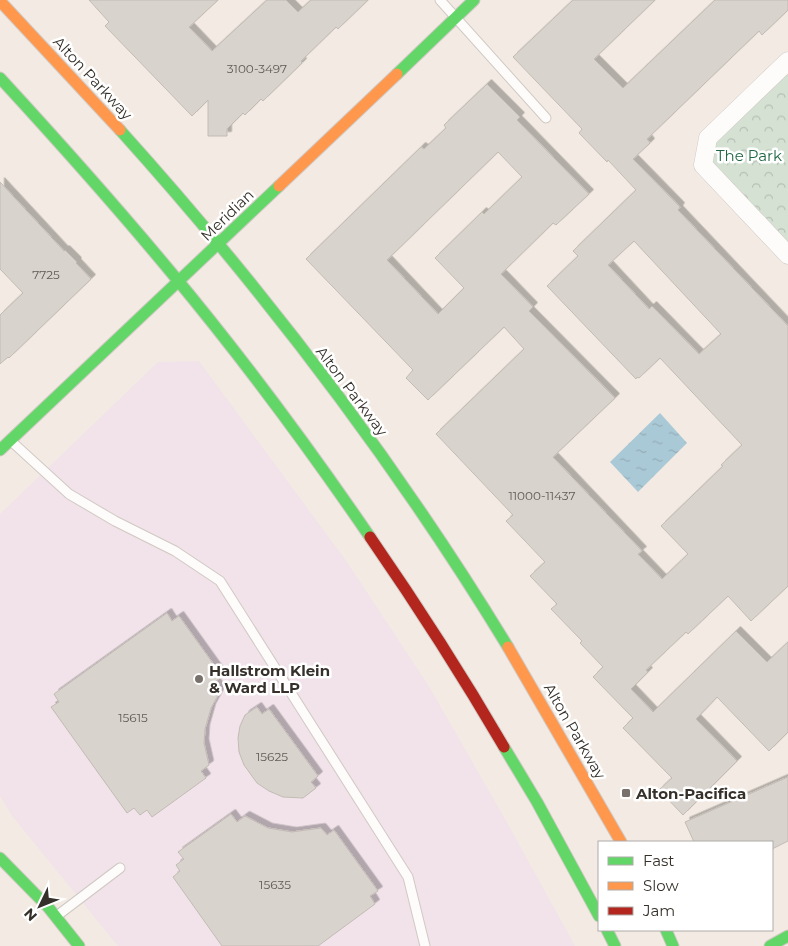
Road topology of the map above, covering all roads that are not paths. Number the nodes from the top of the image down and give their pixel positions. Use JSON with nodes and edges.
{"nodes":[{"id":1,"x":440,"y":0,"type":"edge"},
{"id":2,"x":474,"y":0,"type":"edge"},
{"id":3,"x":0,"y":1,"type":"edge"},
{"id":4,"x":456,"y":17,"type":"junction"},
{"id":5,"x":788,"y":61,"type":"edge"},
{"id":6,"x":0,"y":78,"type":"edge"},
{"id":7,"x":546,"y":118,"type":"dead end"},
{"id":8,"x":219,"y":244,"type":"junction"},
{"id":9,"x":788,"y":255,"type":"edge"},
{"id":10,"x":179,"y":282,"type":"junction"},
{"id":11,"x":10,"y":440,"type":"junction"},
{"id":12,"x":0,"y":450,"type":"edge"},
{"id":13,"x":620,"y":841,"type":"edge"},
{"id":14,"x":0,"y":858,"type":"edge"},
{"id":15,"x":120,"y":868,"type":"dead end"},
{"id":16,"x":598,"y":914,"type":"edge"},
{"id":17,"x":56,"y":917,"type":"junction"},
{"id":18,"x":607,"y":931,"type":"edge"},
{"id":19,"x":666,"y":931,"type":"edge"},
{"id":20,"x":788,"y":936,"type":"edge"},
{"id":21,"x":79,"y":946,"type":"edge"},
{"id":22,"x":425,"y":946,"type":"edge"},
{"id":23,"x":615,"y":946,"type":"edge"},
{"id":24,"x":673,"y":946,"type":"edge"},
{"id":25,"x":770,"y":946,"type":"edge"}],
"edges":[{"from":1,"to":4,"type":"lane"},
{"from":2,"to":4,"type":"main road","name":"Meridian"},
{"from":3,"to":8,"type":"main road","name":"Alton Parkway"},
{"from":4,"to":7,"type":"lane"},
{"from":4,"to":8,"type":"main road","name":"Meridian"},
{"from":5,"to":9,"type":"street"},
{"from":6,"to":10,"type":"main road"},
{"from":8,"to":10,"type":"main road","name":"Meridian"},
{"from":8,"to":13,"type":"main road","name":"Alton Parkway"},
{"from":10,"to":11,"type":"main road","name":"Meridian"},
{"from":10,"to":16,"type":"main road"},
{"from":11,"to":12,"type":"main road","name":"Meridian"},
{"from":11,"to":22,"type":"lane"},
{"from":14,"to":17,"type":"main road"},
{"from":15,"to":17,"type":"lane"},
{"from":17,"to":21,"type":"main road"},
{"from":18,"to":23,"type":"main road"},
{"from":19,"to":24,"type":"main road"},
{"from":20,"to":25,"type":"main road"}]}
